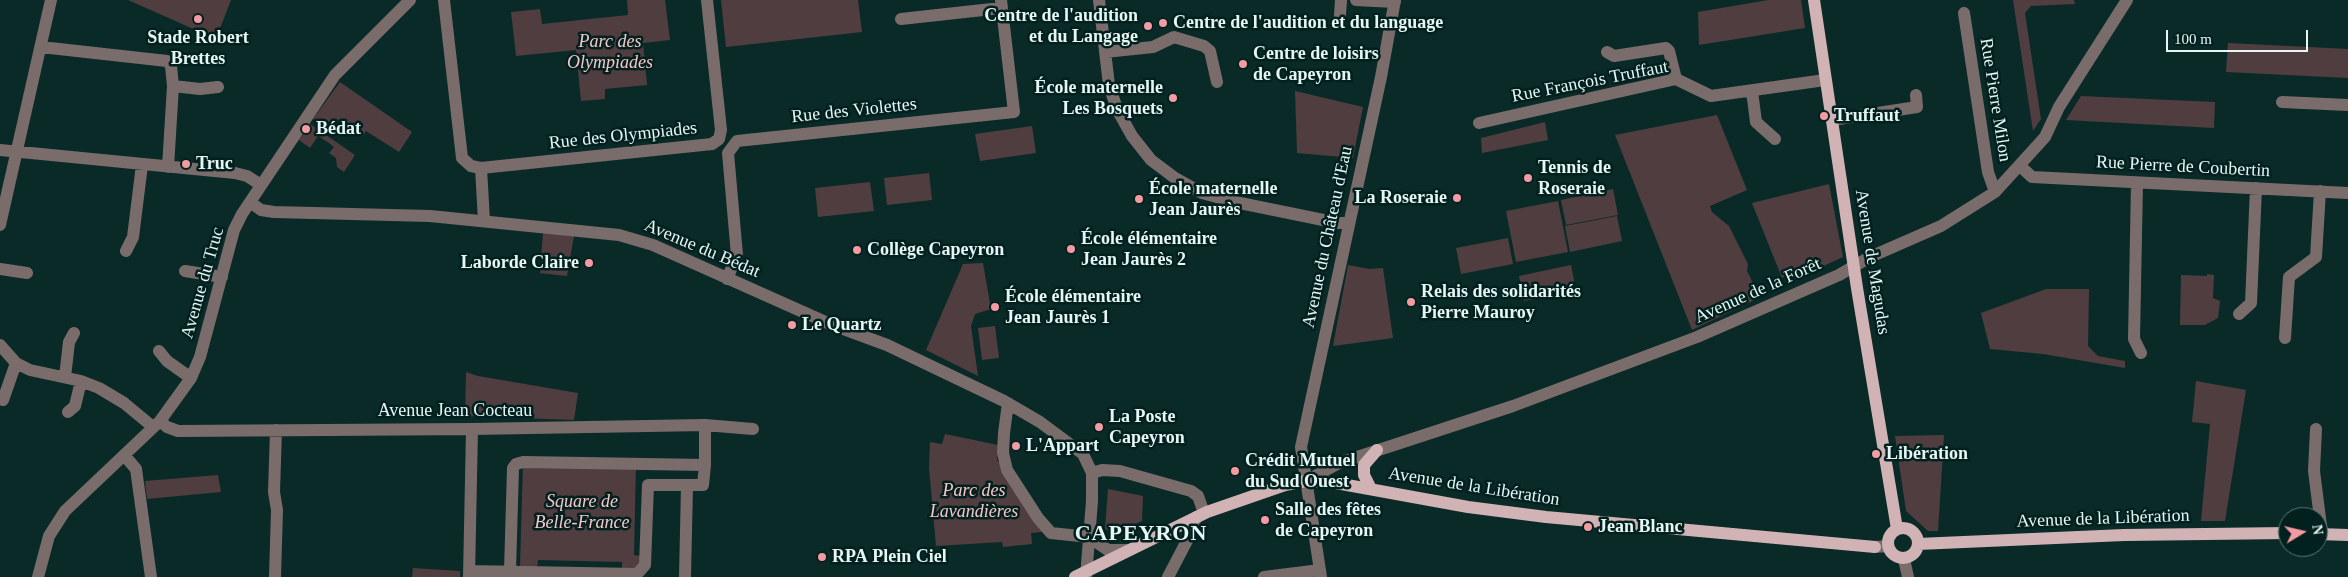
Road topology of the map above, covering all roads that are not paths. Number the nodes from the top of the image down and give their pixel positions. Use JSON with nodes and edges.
{"nodes":[{"id":1,"x":51,"y":0,"type":"edge"},
{"id":2,"x":410,"y":0,"type":"edge"},
{"id":3,"x":444,"y":0,"type":"edge"},
{"id":4,"x":706,"y":0,"type":"edge"},
{"id":5,"x":1099,"y":0,"type":"edge"},
{"id":6,"x":1341,"y":0,"type":"edge"},
{"id":7,"x":1356,"y":0,"type":"edge"},
{"id":8,"x":1814,"y":0,"type":"edge"},
{"id":9,"x":2127,"y":0,"type":"edge"},
{"id":10,"x":1395,"y":1,"type":"edge"},
{"id":11,"x":1001,"y":4,"type":"edge"},
{"id":12,"x":1964,"y":13,"type":"dead end"},
{"id":13,"x":1340,"y":15,"type":"dead end"},
{"id":14,"x":902,"y":19,"type":"dead end"},
{"id":15,"x":41,"y":47,"type":"junction"},
{"id":16,"x":1105,"y":52,"type":"junction"},
{"id":17,"x":1607,"y":52,"type":"dead end"},
{"id":18,"x":1676,"y":79,"type":"junction"},
{"id":19,"x":1825,"y":80,"type":"junction"},
{"id":20,"x":1217,"y":82,"type":"dead end"},
{"id":21,"x":173,"y":86,"type":"junction"},
{"id":22,"x":218,"y":86,"type":"dead end"},
{"id":23,"x":1752,"y":90,"type":"junction"},
{"id":24,"x":1916,"y":95,"type":"dead end"},
{"id":25,"x":2282,"y":102,"type":"dead end"},
{"id":26,"x":2348,"y":104,"type":"edge"},
{"id":27,"x":1832,"y":120,"type":"junction"},
{"id":28,"x":1479,"y":123,"type":"dead end"},
{"id":29,"x":1775,"y":139,"type":"dead end"},
{"id":30,"x":0,"y":150,"type":"edge"},
{"id":31,"x":17,"y":152,"type":"junction"},
{"id":32,"x":142,"y":165,"type":"junction"},
{"id":33,"x":2020,"y":166,"type":"junction"},
{"id":34,"x":168,"y":167,"type":"junction"},
{"id":35,"x":481,"y":168,"type":"junction"},
{"id":36,"x":2137,"y":183,"type":"junction"},
{"id":37,"x":262,"y":185,"type":"junction"},
{"id":38,"x":2256,"y":188,"type":"junction"},
{"id":39,"x":2320,"y":191,"type":"junction"},
{"id":40,"x":1995,"y":192,"type":"junction"},
{"id":41,"x":2348,"y":192,"type":"edge"},
{"id":42,"x":250,"y":202,"type":"junction"},
{"id":43,"x":484,"y":221,"type":"junction"},
{"id":44,"x":1348,"y":223,"type":"junction"},
{"id":45,"x":0,"y":225,"type":"edge"},
{"id":46,"x":126,"y":251,"type":"dead end"},
{"id":47,"x":1854,"y":266,"type":"junction"},
{"id":48,"x":0,"y":269,"type":"edge"},
{"id":49,"x":185,"y":271,"type":"dead end"},
{"id":50,"x":27,"y":274,"type":"dead end"},
{"id":51,"x":222,"y":277,"type":"junction"},
{"id":52,"x":727,"y":279,"type":"junction"},
{"id":53,"x":2239,"y":314,"type":"dead end"},
{"id":54,"x":74,"y":333,"type":"dead end"},
{"id":55,"x":2285,"y":338,"type":"dead end"},
{"id":56,"x":0,"y":345,"type":"edge"},
{"id":57,"x":159,"y":351,"type":"dead end"},
{"id":58,"x":2141,"y":353,"type":"dead end"},
{"id":59,"x":16,"y":363,"type":"junction"},
{"id":60,"x":65,"y":377,"type":"junction"},
{"id":61,"x":191,"y":378,"type":"junction"},
{"id":62,"x":81,"y":381,"type":"junction"},
{"id":63,"x":3,"y":400,"type":"dead end"},
{"id":64,"x":1008,"y":404,"type":"junction"},
{"id":65,"x":68,"y":412,"type":"dead end"},
{"id":66,"x":156,"y":424,"type":"junction"},
{"id":67,"x":705,"y":425,"type":"junction"},
{"id":68,"x":472,"y":429,"type":"junction"},
{"id":69,"x":753,"y":429,"type":"dead end"},
{"id":70,"x":2316,"y":429,"type":"dead end"},
{"id":71,"x":276,"y":430,"type":"junction"},
{"id":72,"x":1377,"y":450,"type":"junction"},
{"id":73,"x":124,"y":455,"type":"junction"},
{"id":74,"x":705,"y":465,"type":"junction"},
{"id":75,"x":1092,"y":473,"type":"junction"},
{"id":76,"x":1306,"y":481,"type":"junction"},
{"id":77,"x":687,"y":486,"type":"junction"},
{"id":78,"x":1371,"y":489,"type":"junction"},
{"id":79,"x":2317,"y":507,"type":"edge"},
{"id":80,"x":1200,"y":515,"type":"junction"},
{"id":81,"x":1897,"y":529,"type":"junction"},
{"id":82,"x":2278,"y":533,"type":"edge"},
{"id":83,"x":2328,"y":534,"type":"edge"},
{"id":84,"x":2348,"y":535,"type":"edge"},
{"id":85,"x":1089,"y":537,"type":"junction"},
{"id":86,"x":1918,"y":544,"type":"junction"},
{"id":87,"x":1888,"y":546,"type":"junction"},
{"id":88,"x":1875,"y":547,"type":"joint"},
{"id":89,"x":1127,"y":550,"type":"junction"},
{"id":90,"x":1904,"y":559,"type":"junction"},
{"id":91,"x":517,"y":573,"type":"edge"},
{"id":92,"x":1320,"y":573,"type":"edge"},
{"id":93,"x":469,"y":574,"type":"edge"},
{"id":94,"x":1085,"y":575,"type":"edge"},
{"id":95,"x":629,"y":576,"type":"edge"},
{"id":96,"x":38,"y":577,"type":"edge"},
{"id":97,"x":151,"y":577,"type":"edge"},
{"id":98,"x":275,"y":577,"type":"edge"},
{"id":99,"x":685,"y":577,"type":"edge"},
{"id":100,"x":1168,"y":577,"type":"edge"},
{"id":101,"x":1264,"y":577,"type":"edge"},
{"id":102,"x":1908,"y":577,"type":"edge"}],
"edges":[{"from":1,"to":15,"type":"street"},
{"from":2,"to":37,"type":"street","name":"Avenue du Truc"},
{"from":3,"to":35,"type":"street"},
{"from":4,"to":35,"type":"street","name":"Rue des Olympiades"},
{"from":5,"to":16,"type":"street"},
{"from":6,"to":13,"type":"street"},
{"from":7,"to":10,"type":"street"},
{"from":8,"to":19,"type":"main road","name":"Avenue de Magudas"},
{"from":9,"to":33,"type":"street","name":"Avenue de la Forêt"},
{"from":10,"to":44,"type":"street","name":"Avenue du Château d'Eau"},
{"from":11,"to":14,"type":"street"},
{"from":11,"to":52,"type":"street","name":"Rue des Violettes"},
{"from":12,"to":40,"type":"street","name":"Rue Pierre Milon"},
{"from":15,"to":21,"type":"street"},
{"from":15,"to":31,"type":"street"},
{"from":16,"to":20,"type":"street"},
{"from":16,"to":44,"type":"street"},
{"from":17,"to":18,"type":"street"},
{"from":18,"to":23,"type":"street","name":"Rue François Truffaut"},
{"from":18,"to":28,"type":"street","name":"Rue François Truffaut"},
{"from":19,"to":23,"type":"street","name":"Rue François Truffaut"},
{"from":19,"to":27,"type":"main road","name":"Avenue de Magudas"},
{"from":21,"to":22,"type":"street"},
{"from":21,"to":34,"type":"street"},
{"from":23,"to":29,"type":"street"},
{"from":24,"to":27,"type":"street"},
{"from":25,"to":26,"type":"street"},
{"from":27,"to":47,"type":"main road","name":"Avenue de Magudas"},
{"from":30,"to":31,"type":"street"},
{"from":31,"to":32,"type":"street"},
{"from":31,"to":45,"type":"street"},
{"from":32,"to":34,"type":"street"},
{"from":32,"to":46,"type":"street"},
{"from":33,"to":36,"type":"street","name":"Rue Pierre de Coubertin"},
{"from":33,"to":40,"type":"street","name":"Avenue de la Forêt"},
{"from":34,"to":37,"type":"street"},
{"from":35,"to":43,"type":"street"},
{"from":36,"to":38,"type":"street","name":"Rue Pierre de Coubertin"},
{"from":36,"to":58,"type":"street"},
{"from":37,"to":42,"type":"street","name":"Avenue du Truc"},
{"from":38,"to":39,"type":"street","name":"Rue Pierre de Coubertin"},
{"from":38,"to":53,"type":"street"},
{"from":39,"to":41,"type":"street","name":"Rue Pierre de Coubertin"},
{"from":39,"to":55,"type":"street"},
{"from":40,"to":47,"type":"street","name":"Avenue de la Forêt"},
{"from":42,"to":43,"type":"street","name":"Avenue du Bédat"},
{"from":42,"to":51,"type":"street","name":"Avenue du Truc"},
{"from":43,"to":52,"type":"street","name":"Avenue du Bédat"},
{"from":44,"to":76,"type":"street","name":"Avenue du Château d'Eau"},
{"from":47,"to":72,"type":"street","name":"Avenue de la Forêt"},
{"from":47,"to":81,"type":"main road","name":"Avenue de Magudas"},
{"from":48,"to":50,"type":"street"},
{"from":49,"to":51,"type":"street"},
{"from":51,"to":61,"type":"street","name":"Avenue du Truc"},
{"from":52,"to":64,"type":"street","name":"Avenue du Bédat"},
{"from":54,"to":60,"type":"street"},
{"from":56,"to":59,"type":"street"},
{"from":57,"to":61,"type":"street"},
{"from":59,"to":60,"type":"street","name":"Avenue Jean Cocteau"},
{"from":59,"to":63,"type":"street"},
{"from":60,"to":62,"type":"street","name":"Avenue Jean Cocteau"},
{"from":61,"to":66,"type":"street","name":"Avenue du Truc"},
{"from":62,"to":65,"type":"street"},
{"from":62,"to":66,"type":"street","name":"Avenue Jean Cocteau"},
{"from":64,"to":75,"type":"street","name":"Avenue du Bédat"},
{"from":64,"to":85,"type":"street"},
{"from":66,"to":71,"type":"street","name":"Avenue Jean Cocteau"},
{"from":66,"to":73,"type":"street","name":"Avenue du Truc"},
{"from":67,"to":68,"type":"street","name":"Avenue Jean Cocteau"},
{"from":67,"to":69,"type":"street","name":"Avenue Jean Cocteau"},
{"from":67,"to":74,"type":"street"},
{"from":68,"to":71,"type":"street","name":"Avenue Jean Cocteau"},
{"from":68,"to":93,"type":"street"},
{"from":70,"to":79,"type":"street"},
{"from":71,"to":98,"type":"street"},
{"from":72,"to":76,"type":"street","name":"Avenue de la Forêt"},
{"from":72,"to":78,"type":"main road"},
{"from":73,"to":96,"type":"street","name":"Avenue du Truc"},
{"from":73,"to":97,"type":"street"},
{"from":74,"to":77,"type":"street"},
{"from":74,"to":91,"type":"street"},
{"from":75,"to":80,"type":"street"},
{"from":75,"to":85,"type":"street"},
{"from":76,"to":78,"type":"main road","name":"Avenue de la Libération"},
{"from":76,"to":80,"type":"main road","name":"Avenue de la Libération"},
{"from":76,"to":92,"type":"street","name":"Avenue du Château d'Eau"},
{"from":77,"to":95,"type":"street"},
{"from":77,"to":99,"type":"street"},
{"from":78,"to":88,"type":"main road","name":"Avenue de la Libération"},
{"from":80,"to":89,"type":"main road","name":"Avenue de la Libération"},
{"from":80,"to":100,"type":"street"},
{"from":81,"to":86,"type":"main road"},
{"from":81,"to":87,"type":"main road"},
{"from":82,"to":86,"type":"main road","name":"Avenue de la Libération"},
{"from":83,"to":84,"type":"main road"},
{"from":85,"to":89,"type":"street"},
{"from":85,"to":94,"type":"street"},
{"from":86,"to":90,"type":"main road"},
{"from":87,"to":88,"type":"street","name":"Avenue de la Libération"},
{"from":87,"to":90,"type":"main road"},
{"from":89,"to":94,"type":"main road","name":"Avenue de la Libération"},
{"from":90,"to":102,"type":"street"},
{"from":91,"to":93,"type":"street"},
{"from":91,"to":95,"type":"street"},
{"from":92,"to":101,"type":"street"}]}
